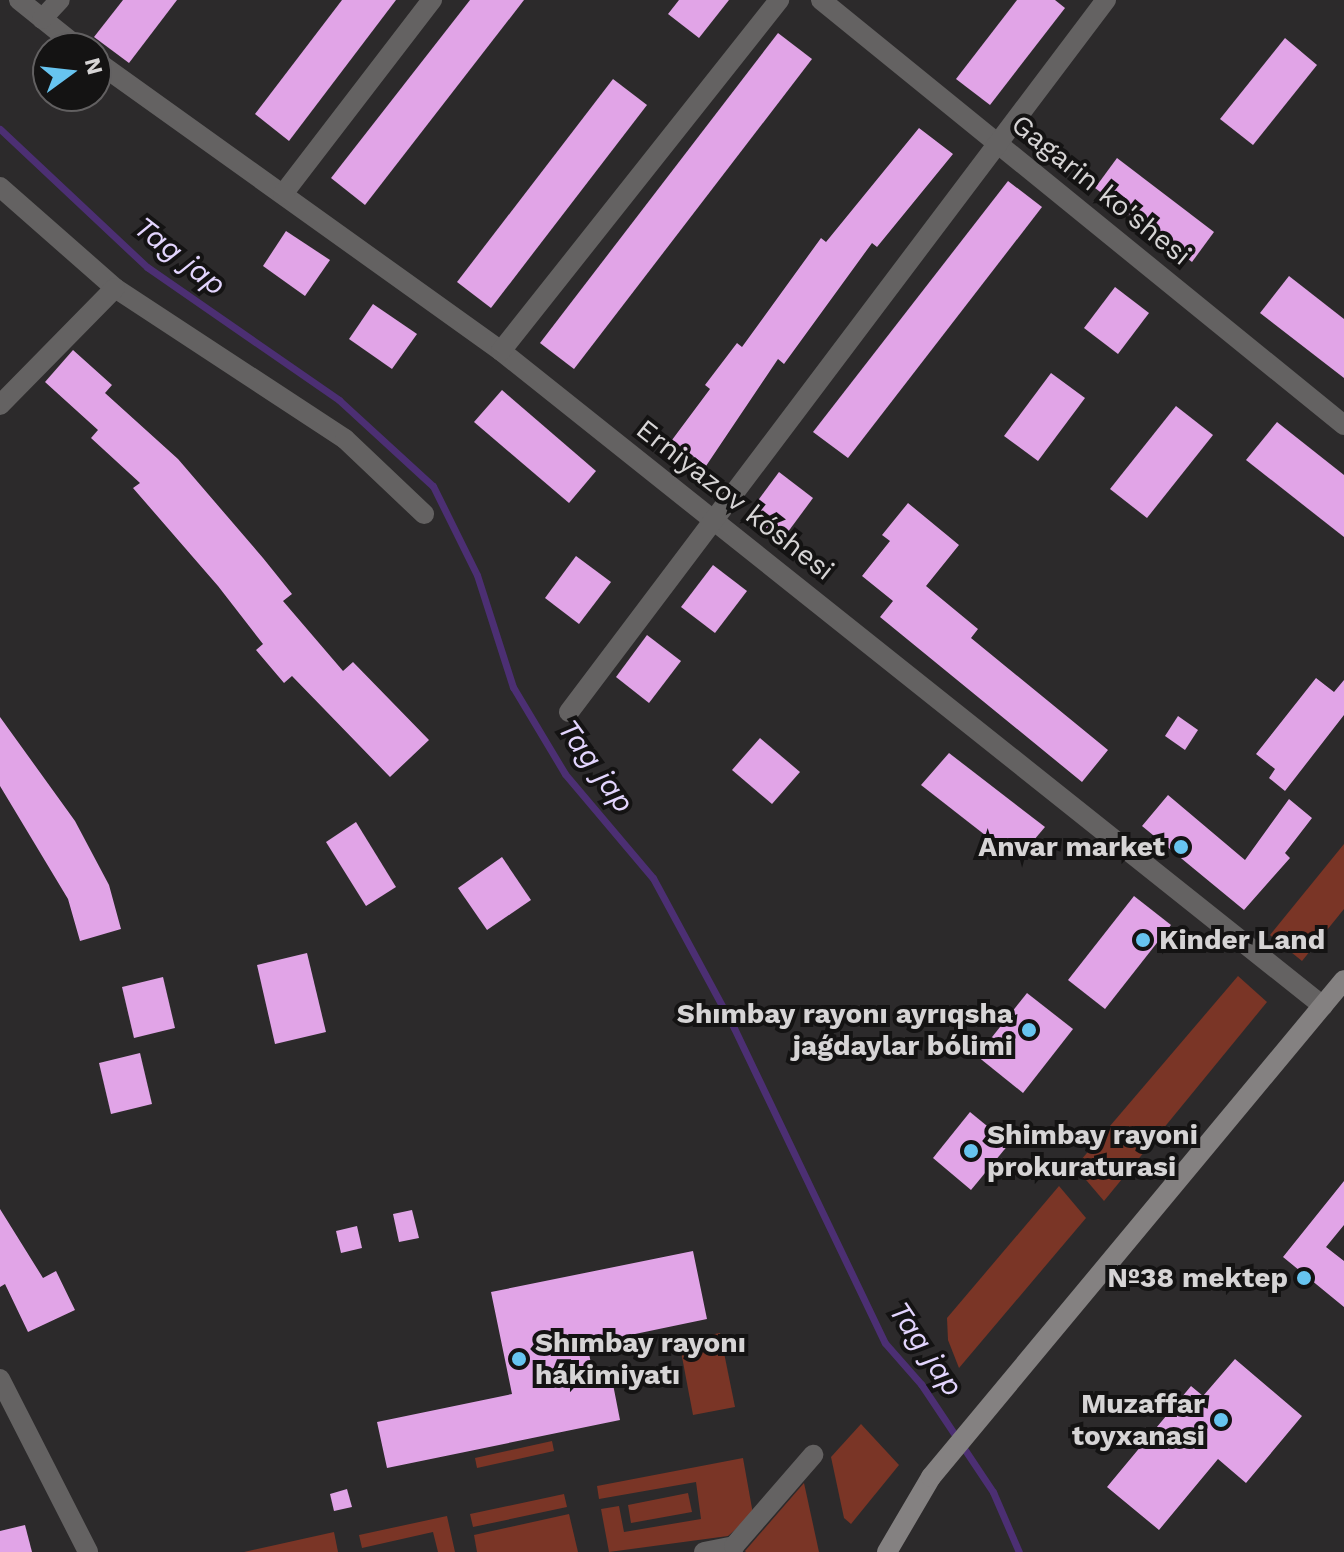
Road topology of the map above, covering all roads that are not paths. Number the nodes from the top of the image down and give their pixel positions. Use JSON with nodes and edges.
{"nodes":[{"id":1,"x":19,"y":0,"type":"edge"},
{"id":2,"x":60,"y":0,"type":"edge"},
{"id":3,"x":432,"y":0,"type":"edge"},
{"id":4,"x":779,"y":0,"type":"edge"},
{"id":5,"x":821,"y":0,"type":"edge"},
{"id":6,"x":1106,"y":0,"type":"edge"},
{"id":7,"x":42,"y":19,"type":"junction"},
{"id":8,"x":59,"y":32,"type":"edge"},
{"id":9,"x":112,"y":72,"type":"edge"},
{"id":10,"x":998,"y":142,"type":"junction"},
{"id":11,"x":0,"y":187,"type":"edge"},
{"id":12,"x":283,"y":194,"type":"junction"},
{"id":13,"x":115,"y":288,"type":"junction"},
{"id":14,"x":501,"y":351,"type":"junction"},
{"id":15,"x":0,"y":405,"type":"edge"},
{"id":16,"x":1344,"y":425,"type":"edge"},
{"id":17,"x":424,"y":514,"type":"dead end"},
{"id":18,"x":715,"y":519,"type":"junction"},
{"id":19,"x":569,"y":712,"type":"dead end"},
{"id":20,"x":1344,"y":980,"type":"edge"},
{"id":21,"x":1323,"y":1006,"type":"junction"},
{"id":22,"x":0,"y":1379,"type":"edge"},
{"id":23,"x":813,"y":1455,"type":"dead end"},
{"id":24,"x":734,"y":1549,"type":"edge"},
{"id":25,"x":88,"y":1552,"type":"edge"},
{"id":26,"x":704,"y":1552,"type":"edge"},
{"id":27,"x":887,"y":1552,"type":"edge"}],
"edges":[{"from":1,"to":7,"type":"street"},
{"from":2,"to":7,"type":"street"},
{"from":3,"to":12,"type":"street"},
{"from":4,"to":14,"type":"street"},
{"from":5,"to":10,"type":"street","name":"Gagarin ko'shesi"},
{"from":6,"to":10,"type":"street"},
{"from":7,"to":8,"type":"street"},
{"from":9,"to":12,"type":"street","name":"Erniyazov kóshesi"},
{"from":10,"to":16,"type":"street","name":"Gagarin ko'shesi"},
{"from":10,"to":18,"type":"street"},
{"from":11,"to":13,"type":"street"},
{"from":12,"to":14,"type":"street","name":"Erniyazov kóshesi"},
{"from":13,"to":15,"type":"street"},
{"from":13,"to":17,"type":"street"},
{"from":14,"to":18,"type":"street","name":"Erniyazov kóshesi"},
{"from":18,"to":19,"type":"street"},
{"from":18,"to":21,"type":"street","name":"Erniyazov kóshesi"},
{"from":20,"to":21,"type":"main road"},
{"from":21,"to":27,"type":"main road"},
{"from":22,"to":25,"type":"street"},
{"from":23,"to":24,"type":"street"},
{"from":24,"to":26,"type":"street"}]}
